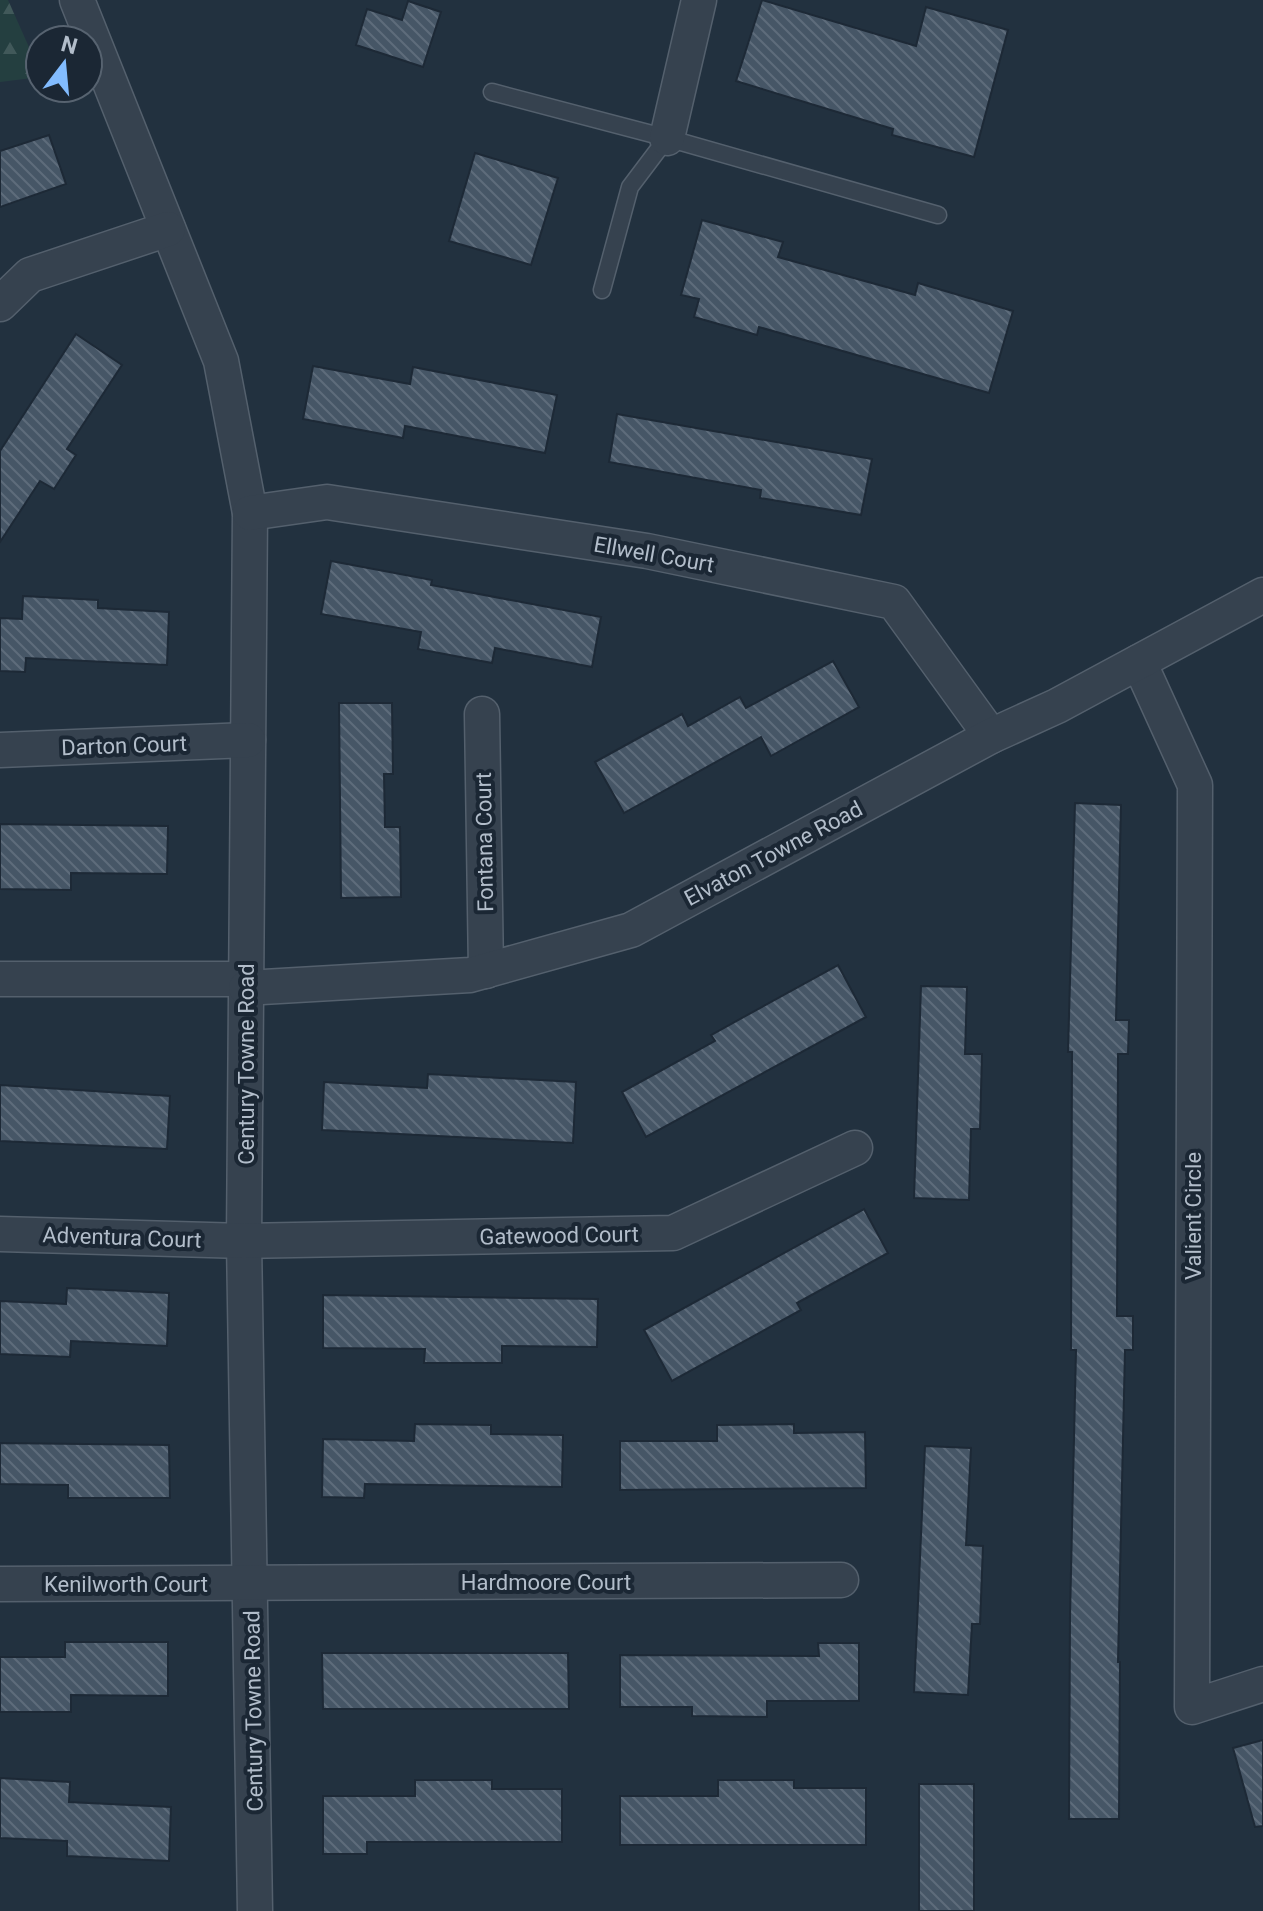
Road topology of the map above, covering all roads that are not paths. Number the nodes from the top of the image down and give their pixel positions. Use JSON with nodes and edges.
{"nodes":[{"id":1,"x":77,"y":0,"type":"edge"},
{"id":2,"x":699,"y":0,"type":"edge"},
{"id":3,"x":492,"y":92,"type":"dead end"},
{"id":4,"x":667,"y":138,"type":"junction"},
{"id":5,"x":938,"y":215,"type":"dead end"},
{"id":6,"x":168,"y":229,"type":"junction"},
{"id":7,"x":602,"y":290,"type":"dead end"},
{"id":8,"x":0,"y":304,"type":"edge"},
{"id":9,"x":250,"y":513,"type":"junction"},
{"id":10,"x":1263,"y":595,"type":"edge"},
{"id":11,"x":1139,"y":662,"type":"junction"},
{"id":12,"x":482,"y":714,"type":"dead end"},
{"id":13,"x":991,"y":736,"type":"junction"},
{"id":14,"x":248,"y":740,"type":"junction"},
{"id":15,"x":0,"y":750,"type":"edge"},
{"id":16,"x":486,"y":971,"type":"junction"},
{"id":17,"x":0,"y":979,"type":"edge"},
{"id":18,"x":246,"y":984,"type":"junction"},
{"id":19,"x":855,"y":1148,"type":"dead end"},
{"id":20,"x":0,"y":1234,"type":"edge"},
{"id":21,"x":244,"y":1241,"type":"junction"},
{"id":22,"x":841,"y":1580,"type":"dead end"},
{"id":23,"x":251,"y":1583,"type":"junction"},
{"id":24,"x":0,"y":1584,"type":"edge"},
{"id":25,"x":1263,"y":1684,"type":"edge"},
{"id":26,"x":255,"y":1911,"type":"edge"}],
"edges":[{"from":1,"to":6,"type":"street","name":"Century Towne Road"},
{"from":2,"to":4,"type":"street"},
{"from":3,"to":4,"type":"lane"},
{"from":4,"to":5,"type":"lane"},
{"from":4,"to":7,"type":"lane"},
{"from":6,"to":8,"type":"street"},
{"from":6,"to":9,"type":"street","name":"Century Towne Road"},
{"from":9,"to":13,"type":"street","name":"Ellwell Court"},
{"from":9,"to":14,"type":"street","name":"Century Towne Road"},
{"from":10,"to":11,"type":"street","name":"Elvaton Towne Road"},
{"from":11,"to":13,"type":"street","name":"Elvaton Towne Road"},
{"from":11,"to":25,"type":"street","name":"Valient Circle"},
{"from":12,"to":16,"type":"street","name":"Fontana Court"},
{"from":13,"to":16,"type":"street","name":"Elvaton Towne Road"},
{"from":14,"to":15,"type":"street","name":"Darton Court"},
{"from":14,"to":18,"type":"street","name":"Century Towne Road"},
{"from":16,"to":18,"type":"street","name":"Elvaton Towne Road"},
{"from":17,"to":18,"type":"street"},
{"from":18,"to":21,"type":"street","name":"Century Towne Road"},
{"from":19,"to":21,"type":"street","name":"Gatewood Court"},
{"from":20,"to":21,"type":"street","name":"Adventura Court"},
{"from":21,"to":23,"type":"street","name":"Century Towne Road"},
{"from":22,"to":23,"type":"street","name":"Hardmoore Court"},
{"from":23,"to":24,"type":"street","name":"Kenilworth Court"},
{"from":23,"to":26,"type":"street","name":"Century Towne Road"}]}
